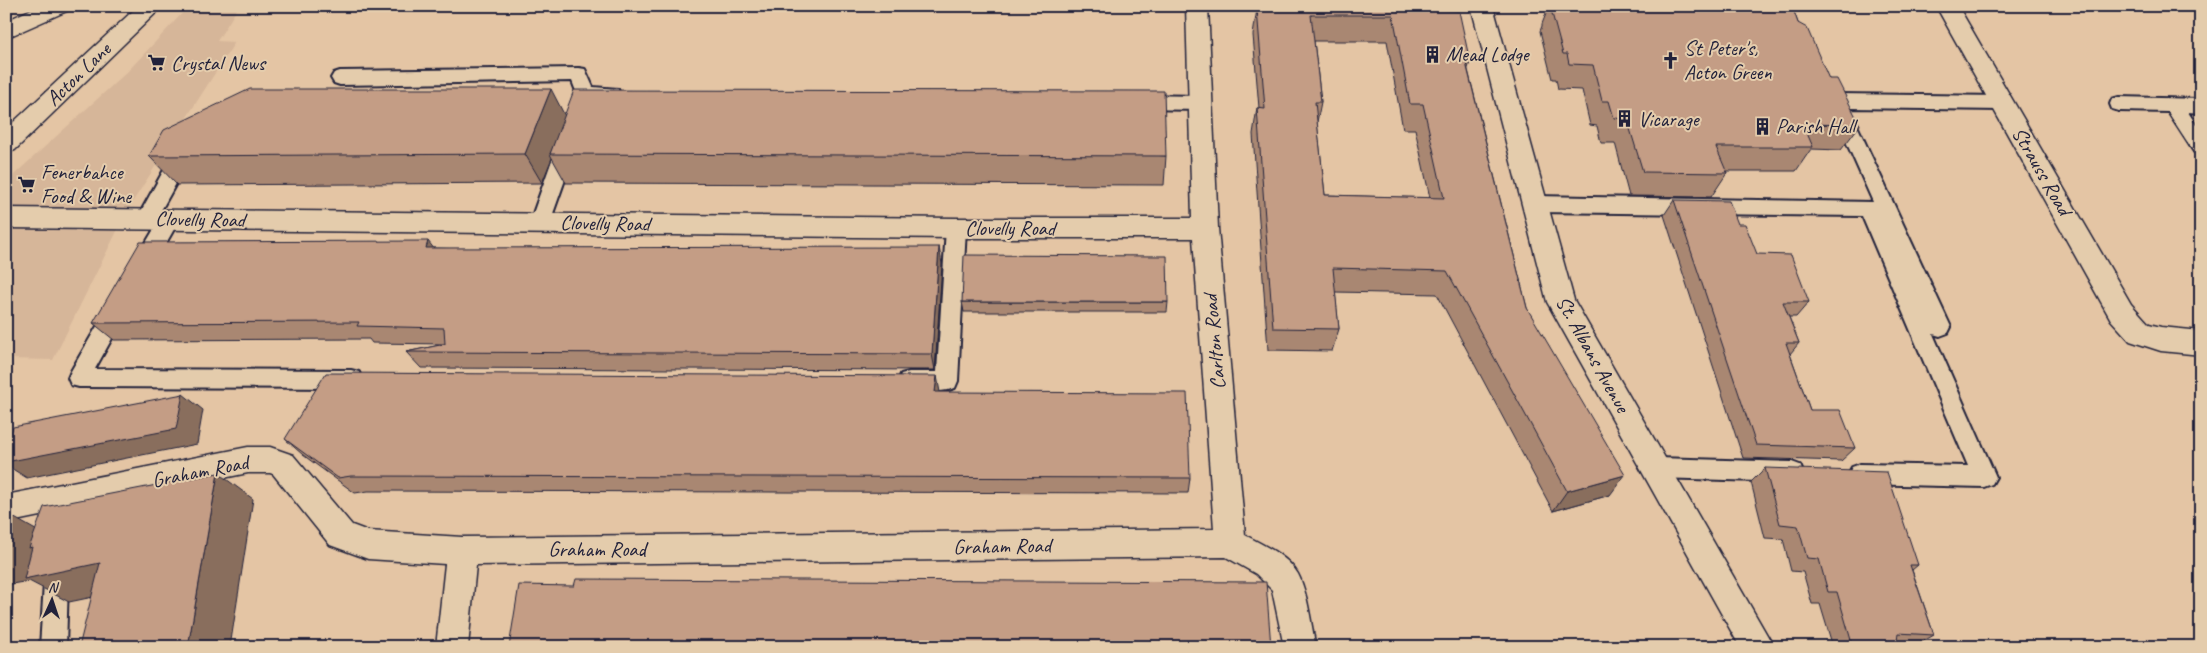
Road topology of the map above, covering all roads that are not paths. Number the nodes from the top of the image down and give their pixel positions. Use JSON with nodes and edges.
{"nodes":[{"id":1,"x":59,"y":6,"type":"edge"},
{"id":2,"x":152,"y":6,"type":"edge"},
{"id":3,"x":1197,"y":6,"type":"edge"},
{"id":4,"x":1482,"y":6,"type":"edge"},
{"id":5,"x":1947,"y":6,"type":"edge"},
{"id":6,"x":6,"y":30,"type":"edge"},
{"id":7,"x":340,"y":78,"type":"dead end"},
{"id":8,"x":586,"y":94,"type":"junction"},
{"id":9,"x":626,"y":94,"type":"edge"},
{"id":10,"x":1122,"y":102,"type":"edge"},
{"id":11,"x":2003,"y":103,"type":"junction"},
{"id":12,"x":1202,"y":104,"type":"junction"},
{"id":13,"x":2119,"y":104,"type":"dead end"},
{"id":14,"x":2173,"y":105,"type":"junction"},
{"id":15,"x":2201,"y":106,"type":"edge"},
{"id":16,"x":579,"y":112,"type":"edge"},
{"id":17,"x":572,"y":130,"type":"edge"},
{"id":18,"x":6,"y":144,"type":"edge"},
{"id":19,"x":201,"y":144,"type":"edge"},
{"id":20,"x":2201,"y":147,"type":"edge"},
{"id":21,"x":1535,"y":204,"type":"junction"},
{"id":22,"x":6,"y":218,"type":"edge"},
{"id":23,"x":158,"y":219,"type":"junction"},
{"id":24,"x":540,"y":222,"type":"junction"},
{"id":25,"x":956,"y":228,"type":"junction"},
{"id":26,"x":1205,"y":228,"type":"junction"},
{"id":27,"x":1940,"y":328,"type":"dead end"},
{"id":28,"x":2201,"y":343,"type":"edge"},
{"id":29,"x":368,"y":379,"type":"edge"},
{"id":30,"x":887,"y":381,"type":"edge"},
{"id":31,"x":1657,"y":468,"type":"junction"},
{"id":32,"x":6,"y":509,"type":"edge"},
{"id":33,"x":1230,"y":543,"type":"junction"},
{"id":34,"x":68,"y":546,"type":"edge"},
{"id":35,"x":462,"y":551,"type":"junction"},
{"id":36,"x":53,"y":647,"type":"edge"},
{"id":37,"x":452,"y":647,"type":"edge"},
{"id":38,"x":1300,"y":647,"type":"edge"},
{"id":39,"x":1758,"y":647,"type":"edge"}],
"edges":[{"from":1,"to":6,"type":"street"},
{"from":2,"to":18,"type":"street","name":"Acton Lane"},
{"from":3,"to":12,"type":"street","name":"Carlton Road"},
{"from":4,"to":21,"type":"street","name":"St. Albans Avenue"},
{"from":5,"to":11,"type":"street","name":"Strauss Road"},
{"from":7,"to":8,"type":"lane"},
{"from":8,"to":9,"type":"lane"},
{"from":8,"to":16,"type":"lane"},
{"from":10,"to":12,"type":"lane"},
{"from":11,"to":27,"type":"lane"},
{"from":11,"to":28,"type":"street","name":"Strauss Road"},
{"from":12,"to":26,"type":"street","name":"Carlton Road"},
{"from":13,"to":14,"type":"lane"},
{"from":14,"to":15,"type":"lane"},
{"from":14,"to":20,"type":"lane"},
{"from":17,"to":24,"type":"lane"},
{"from":19,"to":23,"type":"lane"},
{"from":21,"to":31,"type":"street","name":"St. Albans Avenue"},
{"from":21,"to":31,"type":"lane"},
{"from":22,"to":23,"type":"street","name":"Clovelly Road"},
{"from":23,"to":24,"type":"street","name":"Clovelly Road"},
{"from":23,"to":29,"type":"lane"},
{"from":24,"to":25,"type":"street","name":"Clovelly Road"},
{"from":25,"to":26,"type":"street","name":"Clovelly Road"},
{"from":25,"to":30,"type":"lane"},
{"from":26,"to":33,"type":"street","name":"Carlton Road"},
{"from":31,"to":39,"type":"street","name":"St. Albans Avenue"},
{"from":32,"to":35,"type":"street","name":"Graham Road"},
{"from":33,"to":35,"type":"street","name":"Graham Road"},
{"from":33,"to":38,"type":"street"},
{"from":34,"to":36,"type":"lane"},
{"from":35,"to":37,"type":"street"}]}
